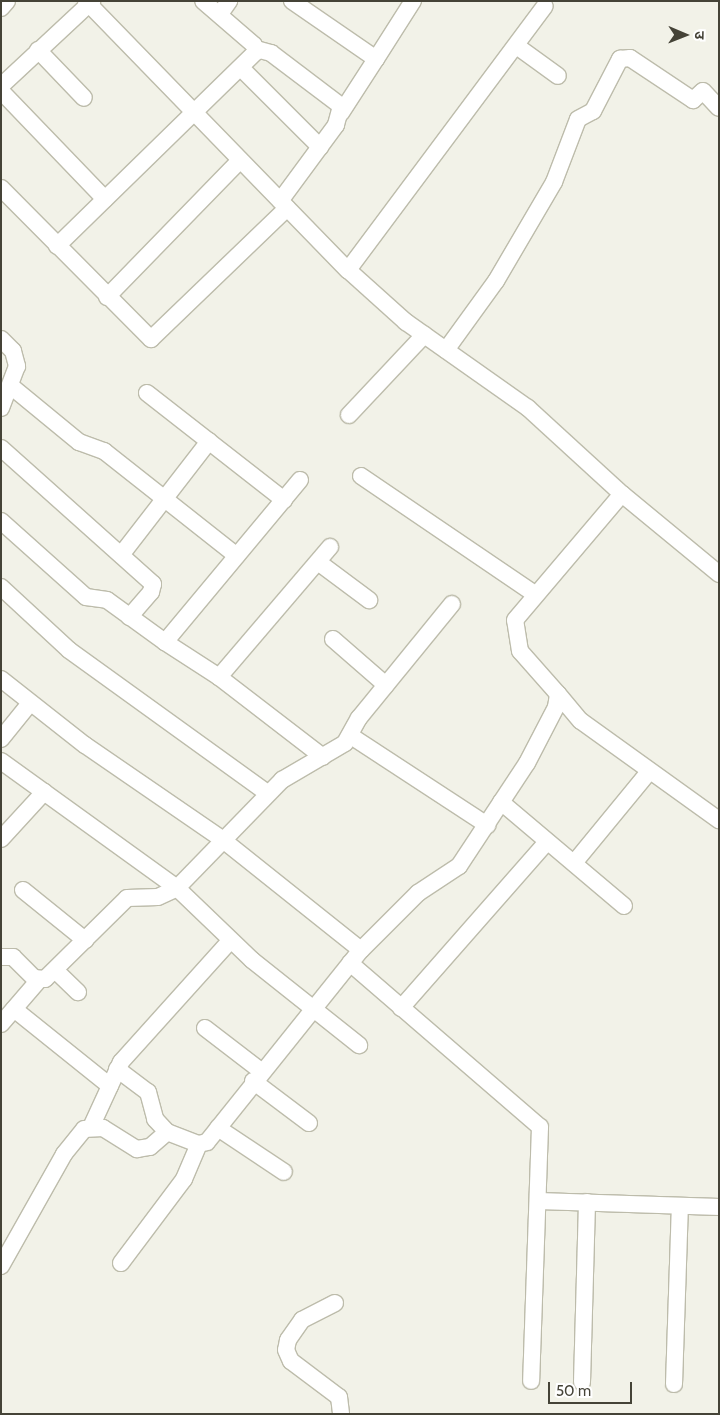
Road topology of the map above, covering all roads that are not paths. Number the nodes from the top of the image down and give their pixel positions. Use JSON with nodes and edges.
{"nodes":[{"id":1,"x":7,"y":1,"type":"edge"},
{"id":2,"x":203,"y":1,"type":"edge"},
{"id":3,"x":413,"y":1,"type":"edge"},
{"id":4,"x":89,"y":2,"type":"edge"},
{"id":5,"x":302,"y":4,"type":"edge"},
{"id":6,"x":545,"y":6,"type":"dead end"},
{"id":7,"x":1,"y":8,"type":"edge"},
{"id":8,"x":224,"y":8,"type":"edge"},
{"id":9,"x":518,"y":47,"type":"junction"},
{"id":10,"x":256,"y":49,"type":"junction"},
{"id":11,"x":38,"y":50,"type":"junction"},
{"id":12,"x":376,"y":59,"type":"junction"},
{"id":13,"x":241,"y":68,"type":"junction"},
{"id":14,"x":558,"y":76,"type":"dead end"},
{"id":15,"x":1,"y":86,"type":"edge"},
{"id":16,"x":1,"y":91,"type":"edge"},
{"id":17,"x":84,"y":98,"type":"dead end"},
{"id":18,"x":719,"y":108,"type":"edge"},
{"id":19,"x":194,"y":112,"type":"junction"},
{"id":20,"x":341,"y":113,"type":"junction"},
{"id":21,"x":320,"y":147,"type":"junction"},
{"id":22,"x":240,"y":160,"type":"junction"},
{"id":23,"x":1,"y":188,"type":"edge"},
{"id":24,"x":105,"y":199,"type":"junction"},
{"id":25,"x":283,"y":205,"type":"junction"},
{"id":26,"x":57,"y":246,"type":"junction"},
{"id":27,"x":348,"y":270,"type":"junction"},
{"id":28,"x":107,"y":297,"type":"junction"},
{"id":29,"x":424,"y":335,"type":"junction"},
{"id":30,"x":1,"y":339,"type":"edge"},
{"id":31,"x":446,"y":350,"type":"junction"},
{"id":32,"x":12,"y":387,"type":"junction"},
{"id":33,"x":147,"y":393,"type":"dead end"},
{"id":34,"x":1,"y":408,"type":"edge"},
{"id":35,"x":349,"y":415,"type":"dead end"},
{"id":36,"x":209,"y":441,"type":"junction"},
{"id":37,"x":1,"y":448,"type":"edge"},
{"id":38,"x":361,"y":476,"type":"dead end"},
{"id":39,"x":300,"y":480,"type":"dead end"},
{"id":40,"x":622,"y":494,"type":"junction"},
{"id":41,"x":284,"y":500,"type":"junction"},
{"id":42,"x":164,"y":502,"type":"junction"},
{"id":43,"x":1,"y":521,"type":"edge"},
{"id":44,"x":330,"y":547,"type":"dead end"},
{"id":45,"x":120,"y":556,"type":"junction"},
{"id":46,"x":237,"y":556,"type":"junction"},
{"id":47,"x":318,"y":562,"type":"junction"},
{"id":48,"x":719,"y":574,"type":"edge"},
{"id":49,"x":1,"y":587,"type":"edge"},
{"id":50,"x":533,"y":593,"type":"junction"},
{"id":51,"x":369,"y":600,"type":"dead end"},
{"id":52,"x":452,"y":604,"type":"dead end"},
{"id":53,"x":129,"y":617,"type":"junction"},
{"id":54,"x":333,"y":639,"type":"dead end"},
{"id":55,"x":165,"y":642,"type":"junction"},
{"id":56,"x":219,"y":677,"type":"junction"},
{"id":57,"x":1,"y":679,"type":"edge"},
{"id":58,"x":386,"y":685,"type":"junction"},
{"id":59,"x":558,"y":694,"type":"junction"},
{"id":60,"x":30,"y":703,"type":"junction"},
{"id":61,"x":351,"y":736,"type":"junction"},
{"id":62,"x":1,"y":739,"type":"edge"},
{"id":63,"x":323,"y":757,"type":"junction"},
{"id":64,"x":1,"y":761,"type":"edge"},
{"id":65,"x":648,"y":773,"type":"junction"},
{"id":66,"x":44,"y":792,"type":"junction"},
{"id":67,"x":267,"y":793,"type":"junction"},
{"id":68,"x":501,"y":802,"type":"junction"},
{"id":69,"x":719,"y":820,"type":"edge"},
{"id":70,"x":487,"y":825,"type":"junction"},
{"id":71,"x":1,"y":840,"type":"edge"},
{"id":72,"x":223,"y":840,"type":"junction"},
{"id":73,"x":547,"y":842,"type":"junction"},
{"id":74,"x":574,"y":864,"type":"junction"},
{"id":75,"x":177,"y":888,"type":"junction"},
{"id":76,"x":24,"y":890,"type":"dead end"},
{"id":77,"x":624,"y":906,"type":"dead end"},
{"id":78,"x":85,"y":940,"type":"junction"},
{"id":79,"x":230,"y":941,"type":"junction"},
{"id":80,"x":361,"y":950,"type":"junction"},
{"id":81,"x":1,"y":957,"type":"edge"},
{"id":82,"x":350,"y":963,"type":"junction"},
{"id":83,"x":55,"y":970,"type":"junction"},
{"id":84,"x":40,"y":980,"type":"junction"},
{"id":85,"x":78,"y":992,"type":"dead end"},
{"id":86,"x":401,"y":1008,"type":"junction"},
{"id":87,"x":14,"y":1009,"type":"junction"},
{"id":88,"x":316,"y":1009,"type":"junction"},
{"id":89,"x":1,"y":1024,"type":"edge"},
{"id":90,"x":205,"y":1028,"type":"dead end"},
{"id":91,"x":359,"y":1045,"type":"dead end"},
{"id":92,"x":117,"y":1069,"type":"junction"},
{"id":93,"x":257,"y":1076,"type":"junction"},
{"id":94,"x":110,"y":1086,"type":"junction"},
{"id":95,"x":310,"y":1123,"type":"dead end"},
{"id":96,"x":92,"y":1125,"type":"junction"},
{"id":97,"x":218,"y":1128,"type":"junction"},
{"id":98,"x":166,"y":1132,"type":"junction"},
{"id":99,"x":199,"y":1144,"type":"junction"},
{"id":100,"x":284,"y":1172,"type":"dead end"},
{"id":101,"x":539,"y":1201,"type":"junction"},
{"id":102,"x":587,"y":1202,"type":"junction"},
{"id":103,"x":680,"y":1207,"type":"junction"},
{"id":104,"x":719,"y":1207,"type":"edge"},
{"id":105,"x":121,"y":1263,"type":"dead end"},
{"id":106,"x":1,"y":1266,"type":"edge"},
{"id":107,"x":334,"y":1303,"type":"dead end"},
{"id":108,"x":530,"y":1381,"type":"dead end"},
{"id":109,"x":582,"y":1382,"type":"dead end"},
{"id":110,"x":674,"y":1384,"type":"dead end"},
{"id":111,"x":341,"y":1414,"type":"edge"}],
"edges":[{"from":1,"to":7,"type":"street"},
{"from":2,"to":8,"type":"street"},
{"from":3,"to":12,"type":"street"},
{"from":4,"to":11,"type":"street"},
{"from":4,"to":19,"type":"street"},
{"from":5,"to":12,"type":"street"},
{"from":6,"to":9,"type":"street"},
{"from":8,"to":10,"type":"street"},
{"from":9,"to":14,"type":"street"},
{"from":9,"to":27,"type":"street"},
{"from":10,"to":13,"type":"street"},
{"from":10,"to":20,"type":"street"},
{"from":11,"to":15,"type":"street"},
{"from":11,"to":17,"type":"street"},
{"from":12,"to":20,"type":"street"},
{"from":13,"to":19,"type":"street"},
{"from":13,"to":21,"type":"street"},
{"from":16,"to":24,"type":"street"},
{"from":18,"to":31,"type":"street"},
{"from":19,"to":22,"type":"street"},
{"from":19,"to":24,"type":"street"},
{"from":20,"to":21,"type":"street"},
{"from":21,"to":25,"type":"street"},
{"from":22,"to":25,"type":"street"},
{"from":22,"to":28,"type":"street"},
{"from":23,"to":26,"type":"street"},
{"from":24,"to":26,"type":"street"},
{"from":25,"to":27,"type":"street"},
{"from":25,"to":28,"type":"street"},
{"from":26,"to":28,"type":"street"},
{"from":27,"to":29,"type":"street"},
{"from":29,"to":31,"type":"street"},
{"from":29,"to":35,"type":"street"},
{"from":30,"to":32,"type":"street"},
{"from":31,"to":40,"type":"street"},
{"from":32,"to":34,"type":"street"},
{"from":32,"to":42,"type":"street"},
{"from":33,"to":36,"type":"street"},
{"from":36,"to":41,"type":"street"},
{"from":36,"to":42,"type":"street"},
{"from":37,"to":45,"type":"street"},
{"from":38,"to":50,"type":"street"},
{"from":39,"to":41,"type":"street"},
{"from":40,"to":48,"type":"street"},
{"from":40,"to":50,"type":"street"},
{"from":41,"to":46,"type":"street"},
{"from":42,"to":45,"type":"street"},
{"from":42,"to":46,"type":"street"},
{"from":43,"to":53,"type":"street"},
{"from":44,"to":47,"type":"street"},
{"from":45,"to":53,"type":"street"},
{"from":46,"to":55,"type":"street"},
{"from":47,"to":51,"type":"street"},
{"from":47,"to":56,"type":"street"},
{"from":49,"to":67,"type":"street"},
{"from":50,"to":59,"type":"street"},
{"from":52,"to":58,"type":"street"},
{"from":53,"to":55,"type":"street"},
{"from":54,"to":58,"type":"street"},
{"from":55,"to":56,"type":"street"},
{"from":56,"to":63,"type":"street"},
{"from":57,"to":60,"type":"street"},
{"from":58,"to":61,"type":"street"},
{"from":59,"to":65,"type":"street"},
{"from":59,"to":68,"type":"street"},
{"from":60,"to":62,"type":"street"},
{"from":60,"to":72,"type":"street"},
{"from":61,"to":63,"type":"street"},
{"from":61,"to":70,"type":"street"},
{"from":63,"to":67,"type":"street"},
{"from":64,"to":66,"type":"street"},
{"from":65,"to":69,"type":"street"},
{"from":65,"to":74,"type":"street"},
{"from":66,"to":71,"type":"street"},
{"from":66,"to":75,"type":"street"},
{"from":67,"to":72,"type":"street"},
{"from":68,"to":70,"type":"street"},
{"from":68,"to":73,"type":"street"},
{"from":70,"to":80,"type":"street"},
{"from":72,"to":75,"type":"street"},
{"from":72,"to":80,"type":"street"},
{"from":73,"to":74,"type":"street"},
{"from":73,"to":86,"type":"street"},
{"from":74,"to":77,"type":"street"},
{"from":75,"to":78,"type":"street"},
{"from":75,"to":79,"type":"street"},
{"from":76,"to":78,"type":"street"},
{"from":78,"to":83,"type":"street"},
{"from":79,"to":88,"type":"street"},
{"from":79,"to":92,"type":"street"},
{"from":80,"to":82,"type":"street"},
{"from":81,"to":84,"type":"street"},
{"from":82,"to":86,"type":"street"},
{"from":82,"to":88,"type":"street"},
{"from":83,"to":84,"type":"street"},
{"from":83,"to":85,"type":"street"},
{"from":84,"to":87,"type":"street"},
{"from":86,"to":101,"type":"street"},
{"from":87,"to":89,"type":"street"},
{"from":87,"to":94,"type":"street"},
{"from":88,"to":91,"type":"street"},
{"from":88,"to":93,"type":"street"},
{"from":90,"to":93,"type":"street"},
{"from":92,"to":94,"type":"street"},
{"from":92,"to":98,"type":"street"},
{"from":93,"to":95,"type":"street"},
{"from":93,"to":97,"type":"street"},
{"from":94,"to":96,"type":"street"},
{"from":96,"to":98,"type":"street"},
{"from":96,"to":106,"type":"street"},
{"from":97,"to":99,"type":"street"},
{"from":97,"to":100,"type":"street"},
{"from":98,"to":99,"type":"street"},
{"from":99,"to":105,"type":"street"},
{"from":101,"to":102,"type":"street"},
{"from":101,"to":108,"type":"street"},
{"from":102,"to":103,"type":"street"},
{"from":102,"to":109,"type":"street"},
{"from":103,"to":104,"type":"street"},
{"from":103,"to":110,"type":"street"},
{"from":107,"to":111,"type":"street"}]}
